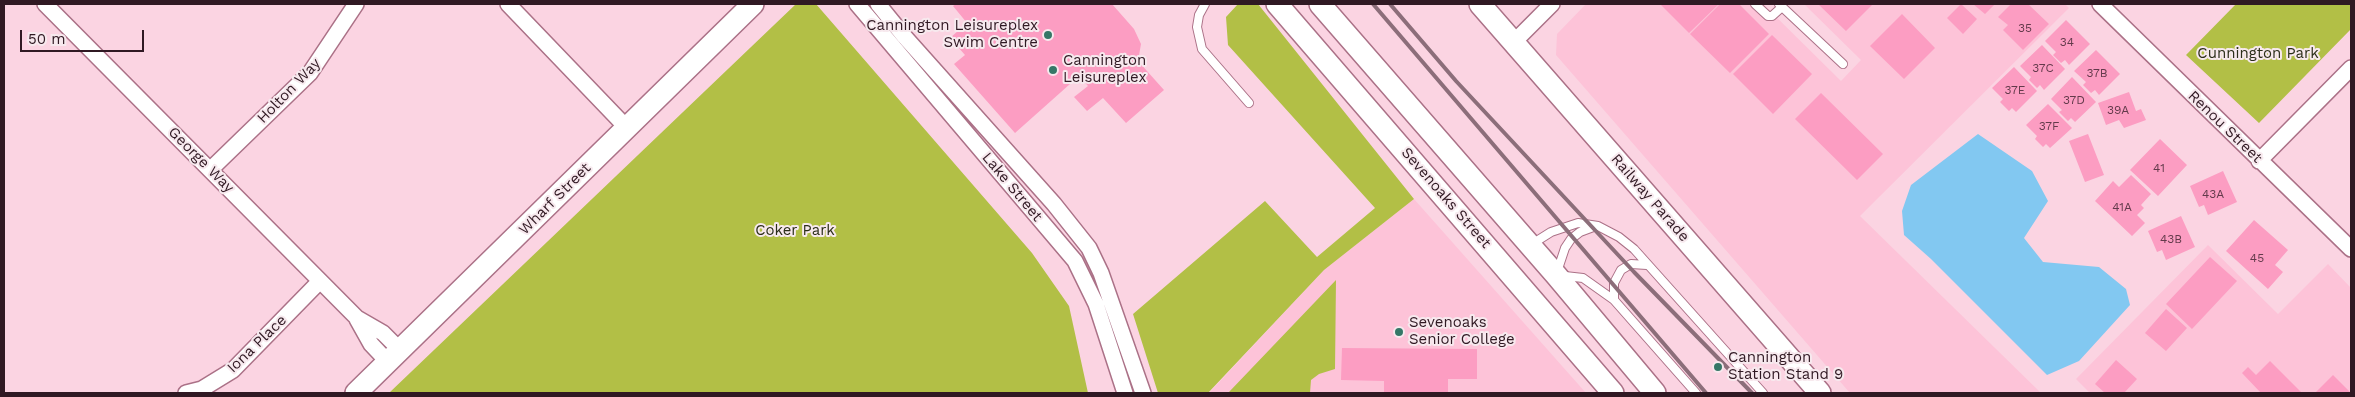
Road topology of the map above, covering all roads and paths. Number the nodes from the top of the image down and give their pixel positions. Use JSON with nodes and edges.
{"nodes":[{"id":1,"x":45,"y":4,"type":"edge"},
{"id":2,"x":356,"y":4,"type":"edge"},
{"id":3,"x":508,"y":4,"type":"edge"},
{"id":4,"x":753,"y":4,"type":"edge"},
{"id":5,"x":857,"y":4,"type":"edge"},
{"id":6,"x":878,"y":4,"type":"edge"},
{"id":7,"x":1205,"y":4,"type":"edge"},
{"id":8,"x":1277,"y":4,"type":"edge"},
{"id":9,"x":1320,"y":4,"type":"edge"},
{"id":10,"x":1480,"y":4,"type":"edge"},
{"id":11,"x":1552,"y":4,"type":"edge"},
{"id":12,"x":1755,"y":4,"type":"edge"},
{"id":13,"x":2100,"y":4,"type":"edge"},
{"id":14,"x":1781,"y":5,"type":"edge"},
{"id":15,"x":1514,"y":42,"type":"junction"},
{"id":16,"x":1843,"y":64,"type":"dead end"},
{"id":17,"x":2351,"y":68,"type":"edge"},
{"id":18,"x":1249,"y":103,"type":"dead end"},
{"id":19,"x":627,"y":128,"type":"junction"},
{"id":20,"x":2259,"y":161,"type":"junction"},
{"id":21,"x":211,"y":169,"type":"junction"},
{"id":22,"x":1598,"y":226,"type":"junction"},
{"id":23,"x":1530,"y":245,"type":"junction"},
{"id":24,"x":2351,"y":249,"type":"edge"},
{"id":25,"x":1498,"y":258,"type":"junction"},
{"id":26,"x":1649,"y":266,"type":"junction"},
{"id":27,"x":1556,"y":275,"type":"junction"},
{"id":28,"x":320,"y":282,"type":"junction"},
{"id":29,"x":1614,"y":300,"type":"junction"},
{"id":30,"x":394,"y":356,"type":"junction"},
{"id":31,"x":1611,"y":392,"type":"edge"},
{"id":32,"x":186,"y":393,"type":"edge"},
{"id":33,"x":356,"y":393,"type":"edge"},
{"id":34,"x":1124,"y":393,"type":"edge"},
{"id":35,"x":1143,"y":393,"type":"edge"},
{"id":36,"x":1654,"y":393,"type":"edge"},
{"id":37,"x":1696,"y":393,"type":"edge"},
{"id":38,"x":1763,"y":393,"type":"edge"},
{"id":39,"x":1820,"y":393,"type":"edge"}],
"edges":[{"from":1,"to":21,"type":"street","name":"George Way"},
{"from":2,"to":21,"type":"street","name":"Holton Way"},
{"from":3,"to":19,"type":"street"},
{"from":4,"to":19,"type":"main road","name":"Wharf Street"},
{"from":5,"to":34,"type":"street","name":"Lake Street"},
{"from":6,"to":35,"type":"street","name":"Lake Street"},
{"from":7,"to":18,"type":"lane"},
{"from":8,"to":25,"type":"main road","name":"Sevenoaks Street"},
{"from":9,"to":23,"type":"main road"},
{"from":10,"to":15,"type":"main road","name":"Railway Parade"},
{"from":11,"to":15,"type":"street"},
{"from":12,"to":14,"type":"lane"},
{"from":13,"to":20,"type":"street","name":"Renou Street"},
{"from":14,"to":16,"type":"lane"},
{"from":15,"to":39,"type":"main road","name":"Railway Parade"},
{"from":17,"to":20,"type":"street"},
{"from":19,"to":30,"type":"main road","name":"Wharf Street"},
{"from":20,"to":24,"type":"street","name":"Renou Street"},
{"from":21,"to":28,"type":"street","name":"George Way"},
{"from":22,"to":23,"type":"lane"},
{"from":22,"to":26,"type":"lane"},
{"from":22,"to":27,"type":"lane"},
{"from":23,"to":25,"type":"main road"},
{"from":23,"to":27,"type":"main road"},
{"from":25,"to":31,"type":"main road","name":"Sevenoaks Street"},
{"from":26,"to":29,"type":"lane"},
{"from":26,"to":38,"type":"lane"},
{"from":27,"to":29,"type":"lane"},
{"from":27,"to":36,"type":"main road"},
{"from":28,"to":30,"type":"street","name":"George Way"},
{"from":28,"to":32,"type":"street","name":"Iona Place"},
{"from":29,"to":37,"type":"lane"},
{"from":30,"to":33,"type":"main road","name":"Wharf Street"},
{"from":31,"to":36,"type":"main road"}]}
